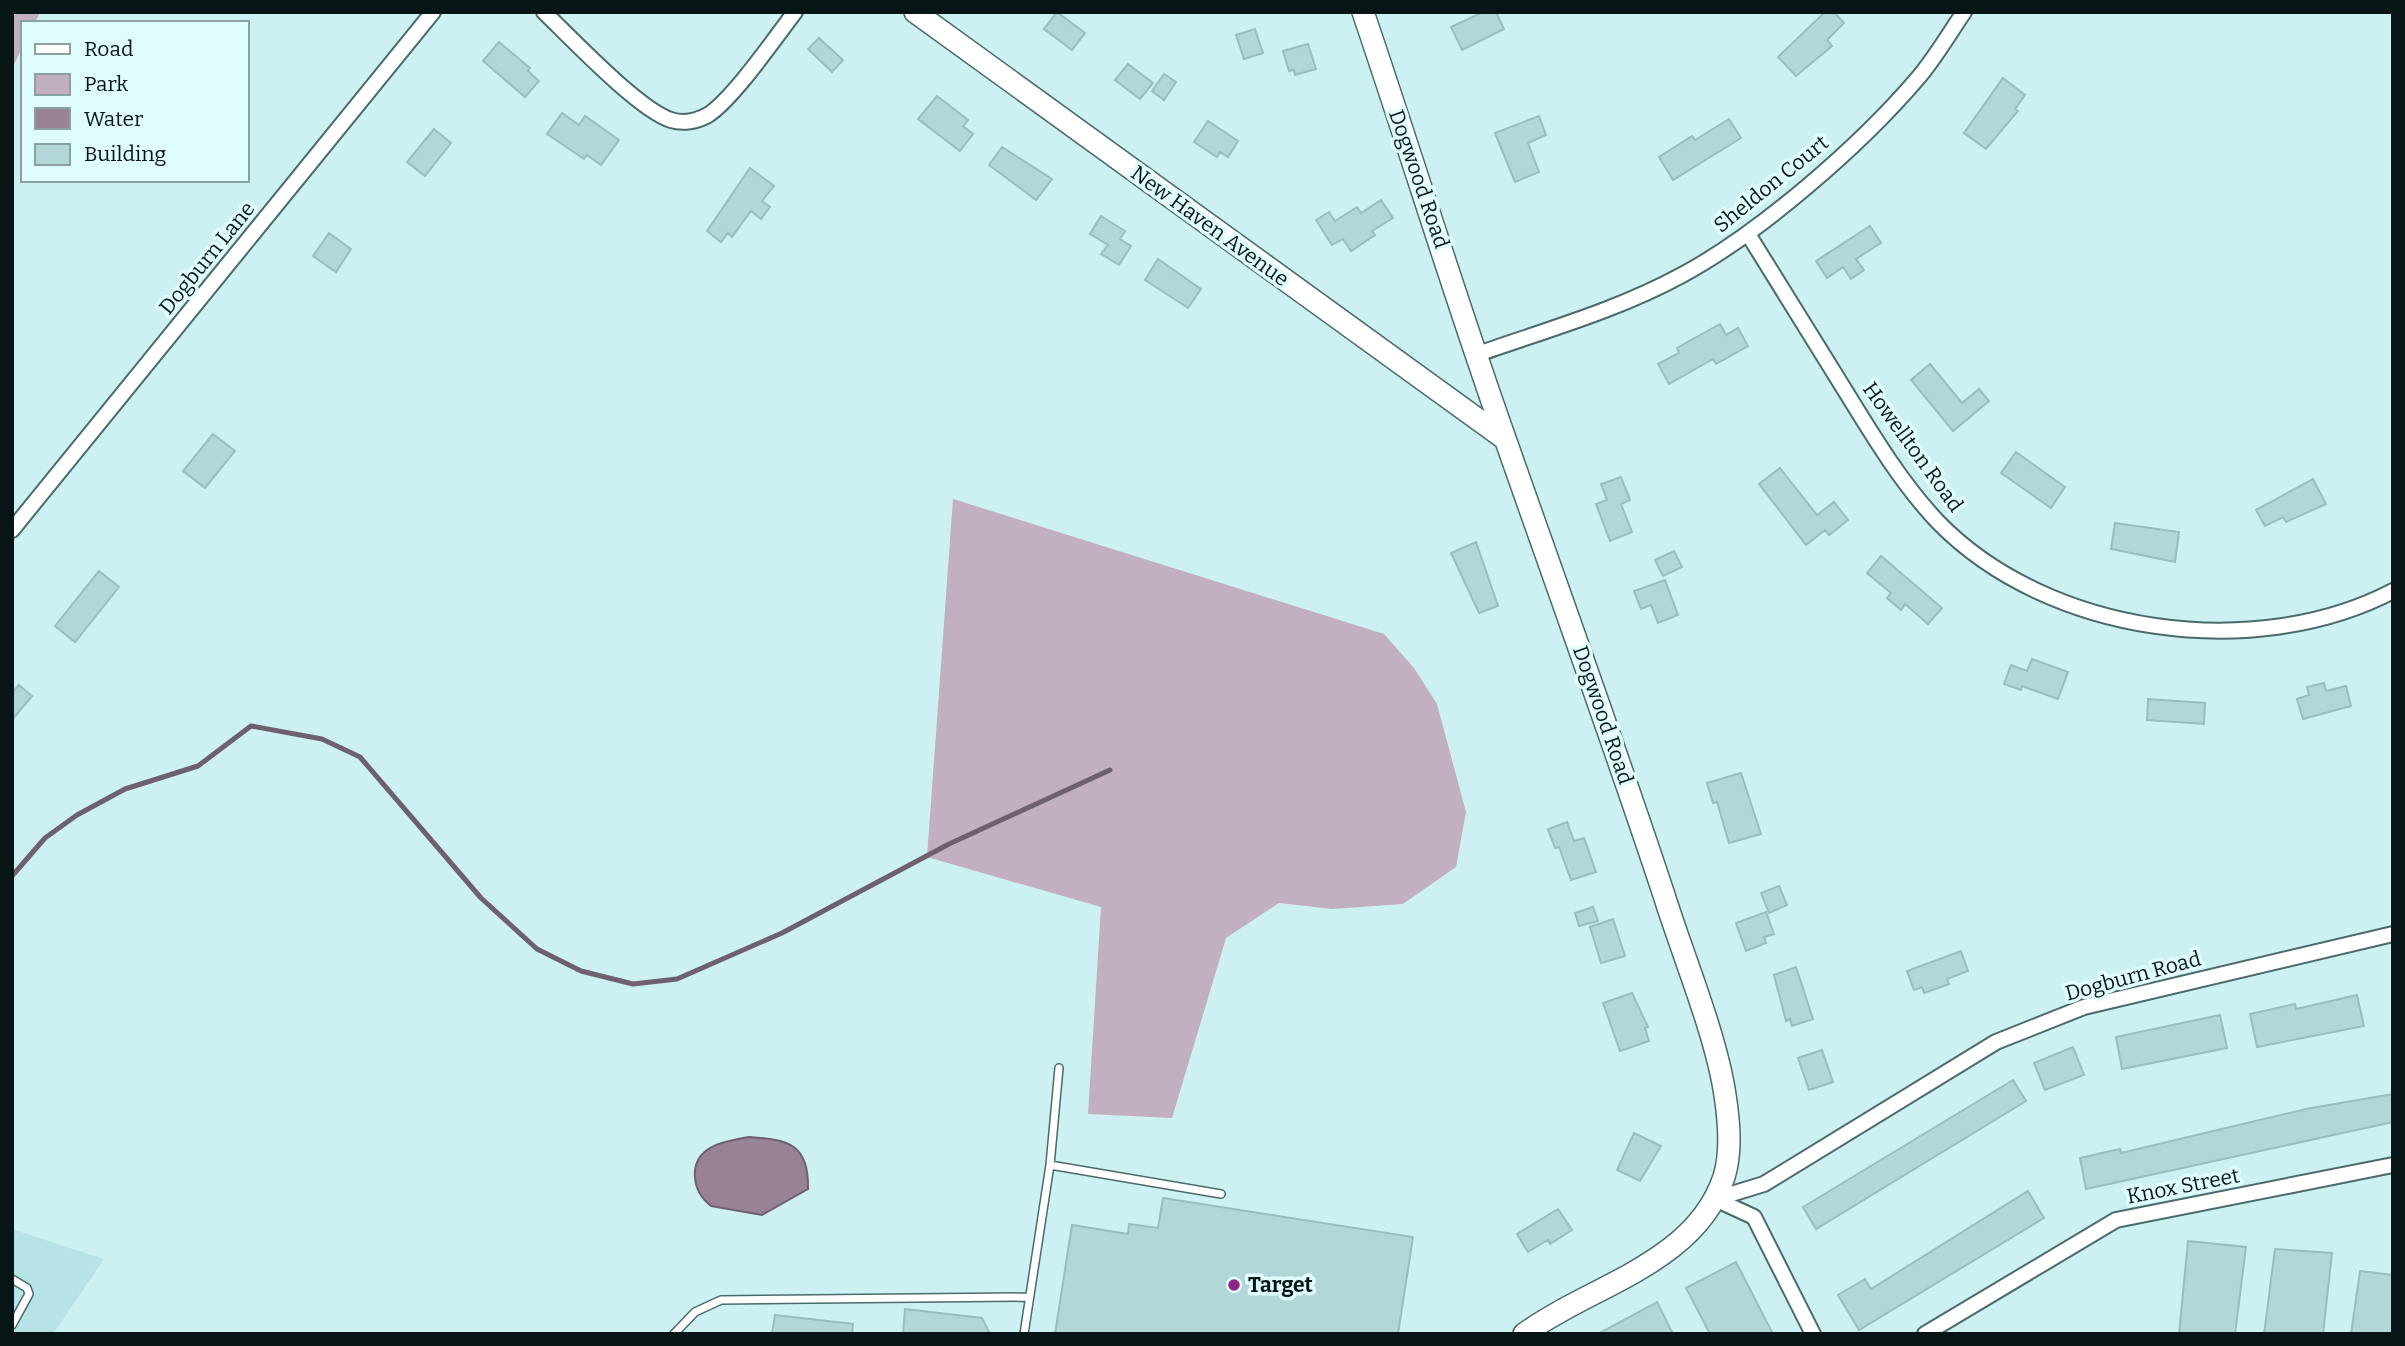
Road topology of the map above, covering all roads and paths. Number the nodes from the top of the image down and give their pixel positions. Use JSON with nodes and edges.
{"nodes":[{"id":1,"x":433,"y":12,"type":"edge"},
{"id":2,"x":544,"y":12,"type":"edge"},
{"id":3,"x":795,"y":12,"type":"edge"},
{"id":4,"x":915,"y":12,"type":"edge"},
{"id":5,"x":1363,"y":12,"type":"edge"},
{"id":6,"x":1964,"y":12,"type":"edge"},
{"id":7,"x":1748,"y":234,"type":"junction"},
{"id":8,"x":1478,"y":354,"type":"junction"},
{"id":9,"x":1505,"y":439,"type":"junction"},
{"id":10,"x":12,"y":530,"type":"edge"},
{"id":11,"x":2393,"y":591,"type":"edge"},
{"id":12,"x":2393,"y":934,"type":"edge"},
{"id":13,"x":1059,"y":1068,"type":"dead end"},
{"id":14,"x":1050,"y":1165,"type":"junction"},
{"id":15,"x":2393,"y":1165,"type":"edge"},
{"id":16,"x":1221,"y":1194,"type":"dead end"},
{"id":17,"x":1716,"y":1199,"type":"junction"},
{"id":18,"x":12,"y":1279,"type":"edge"},
{"id":19,"x":1029,"y":1297,"type":"junction"},
{"id":20,"x":12,"y":1325,"type":"edge"},
{"id":21,"x":674,"y":1334,"type":"edge"},
{"id":22,"x":1024,"y":1334,"type":"edge"},
{"id":23,"x":1524,"y":1334,"type":"edge"},
{"id":24,"x":1813,"y":1334,"type":"edge"},
{"id":25,"x":1925,"y":1334,"type":"edge"}],
"edges":[{"from":1,"to":10,"type":"street","name":"Dogburn Lane"},
{"from":2,"to":3,"type":"street"},
{"from":4,"to":9,"type":"street","name":"New Haven Avenue"},
{"from":5,"to":8,"type":"street","name":"Dogwood Road"},
{"from":6,"to":7,"type":"street","name":"Sheldon Court"},
{"from":7,"to":8,"type":"street","name":"Sheldon Court"},
{"from":7,"to":11,"type":"street","name":"Howellton Road"},
{"from":8,"to":9,"type":"street","name":"Dogwood Road"},
{"from":9,"to":17,"type":"street","name":"Dogwood Road"},
{"from":12,"to":17,"type":"street","name":"Dogburn Road"},
{"from":13,"to":14,"type":"lane"},
{"from":14,"to":16,"type":"lane"},
{"from":14,"to":19,"type":"lane"},
{"from":15,"to":25,"type":"street","name":"Knox Street"},
{"from":17,"to":23,"type":"street","name":"Dogwood Road"},
{"from":17,"to":24,"type":"street"},
{"from":18,"to":20,"type":"lane"},
{"from":19,"to":21,"type":"lane"},
{"from":19,"to":22,"type":"lane"}]}
